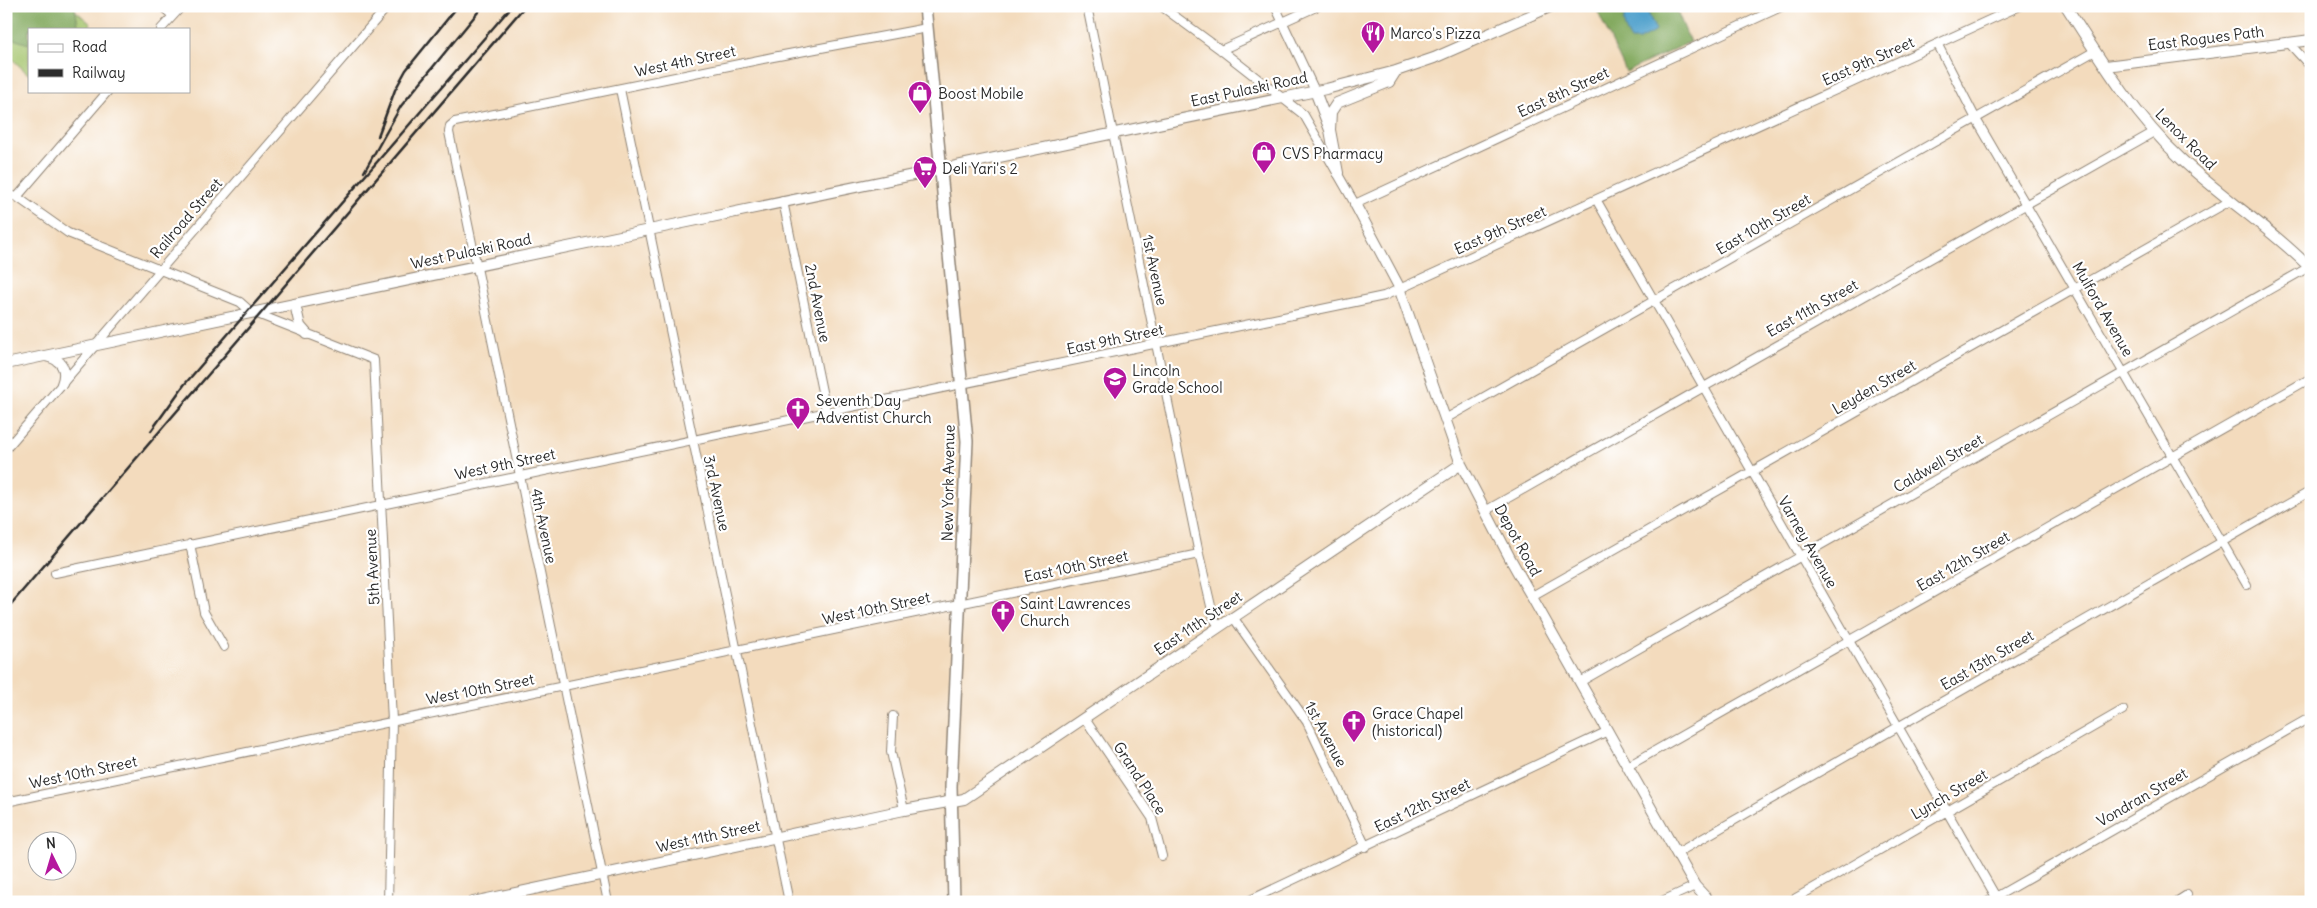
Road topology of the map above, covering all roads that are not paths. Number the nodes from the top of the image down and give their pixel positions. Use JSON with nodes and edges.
{"nodes":[{"id":1,"x":161,"y":6,"type":"edge"},
{"id":2,"x":182,"y":6,"type":"edge"},
{"id":3,"x":388,"y":6,"type":"edge"},
{"id":4,"x":925,"y":6,"type":"edge"},
{"id":5,"x":1087,"y":6,"type":"edge"},
{"id":6,"x":1161,"y":6,"type":"edge"},
{"id":7,"x":1275,"y":6,"type":"edge"},
{"id":8,"x":1318,"y":6,"type":"edge"},
{"id":9,"x":1552,"y":6,"type":"edge"},
{"id":10,"x":1783,"y":6,"type":"edge"},
{"id":11,"x":2020,"y":6,"type":"edge"},
{"id":12,"x":2066,"y":6,"type":"edge"},
{"id":13,"x":172,"y":15,"type":"junction"},
{"id":14,"x":1282,"y":22,"type":"junction"},
{"id":15,"x":162,"y":28,"type":"edge"},
{"id":16,"x":927,"y":28,"type":"junction"},
{"id":17,"x":2311,"y":40,"type":"edge"},
{"id":18,"x":2288,"y":42,"type":"junction"},
{"id":19,"x":1938,"y":45,"type":"junction"},
{"id":20,"x":1221,"y":50,"type":"junction"},
{"id":21,"x":2095,"y":52,"type":"junction"},
{"id":22,"x":2106,"y":66,"type":"junction"},
{"id":23,"x":2311,"y":67,"type":"edge"},
{"id":24,"x":1396,"y":72,"type":"junction"},
{"id":25,"x":620,"y":90,"type":"junction"},
{"id":26,"x":1315,"y":91,"type":"junction"},
{"id":27,"x":107,"y":92,"type":"edge"},
{"id":28,"x":1284,"y":98,"type":"junction"},
{"id":29,"x":1976,"y":119,"type":"junction"},
{"id":30,"x":450,"y":126,"type":"joint"},
{"id":31,"x":1330,"y":130,"type":"junction"},
{"id":32,"x":1112,"y":132,"type":"junction"},
{"id":33,"x":2154,"y":132,"type":"junction"},
{"id":34,"x":942,"y":168,"type":"junction"},
{"id":35,"x":1338,"y":173,"type":"junction"},
{"id":36,"x":6,"y":194,"type":"edge"},
{"id":37,"x":17,"y":197,"type":"junction"},
{"id":38,"x":783,"y":201,"type":"junction"},
{"id":39,"x":1597,"y":201,"type":"junction"},
{"id":40,"x":2230,"y":201,"type":"junction"},
{"id":41,"x":1355,"y":204,"type":"junction"},
{"id":42,"x":2027,"y":204,"type":"junction"},
{"id":43,"x":649,"y":230,"type":"junction"},
{"id":44,"x":476,"y":264,"type":"junction"},
{"id":45,"x":2310,"y":268,"type":"edge"},
{"id":46,"x":159,"y":270,"type":"junction"},
{"id":47,"x":2076,"y":288,"type":"junction"},
{"id":48,"x":1400,"y":290,"type":"junction"},
{"id":49,"x":1654,"y":302,"type":"junction"},
{"id":50,"x":295,"y":304,"type":"junction"},
{"id":51,"x":254,"y":314,"type":"junction"},
{"id":52,"x":307,"y":334,"type":"junction"},
{"id":53,"x":97,"y":345,"type":"junction"},
{"id":54,"x":1156,"y":345,"type":"junction"},
{"id":55,"x":45,"y":356,"type":"junction"},
{"id":56,"x":6,"y":364,"type":"edge"},
{"id":57,"x":2124,"y":373,"type":"junction"},
{"id":58,"x":2311,"y":378,"type":"edge"},
{"id":59,"x":62,"y":384,"type":"junction"},
{"id":60,"x":961,"y":384,"type":"junction"},
{"id":61,"x":1703,"y":387,"type":"junction"},
{"id":62,"x":826,"y":411,"type":"junction"},
{"id":63,"x":1444,"y":419,"type":"junction"},
{"id":64,"x":692,"y":440,"type":"junction"},
{"id":65,"x":6,"y":449,"type":"edge"},
{"id":66,"x":2172,"y":457,"type":"junction"},
{"id":67,"x":1461,"y":464,"type":"junction"},
{"id":68,"x":1752,"y":472,"type":"junction"},
{"id":69,"x":520,"y":475,"type":"junction"},
{"id":70,"x":2311,"y":490,"type":"edge"},
{"id":71,"x":382,"y":503,"type":"junction"},
{"id":72,"x":1485,"y":511,"type":"junction"},
{"id":73,"x":2222,"y":543,"type":"junction"},
{"id":74,"x":190,"y":544,"type":"junction"},
{"id":75,"x":1199,"y":554,"type":"junction"},
{"id":76,"x":1802,"y":558,"type":"junction"},
{"id":77,"x":55,"y":572,"type":"dead end"},
{"id":78,"x":2247,"y":585,"type":"dead end"},
{"id":79,"x":1532,"y":596,"type":"junction"},
{"id":80,"x":959,"y":605,"type":"junction"},
{"id":81,"x":1233,"y":617,"type":"junction"},
{"id":82,"x":1219,"y":626,"type":"junction"},
{"id":83,"x":1850,"y":641,"type":"junction"},
{"id":84,"x":224,"y":647,"type":"dead end"},
{"id":85,"x":737,"y":651,"type":"junction"},
{"id":86,"x":1580,"y":682,"type":"junction"},
{"id":87,"x":563,"y":686,"type":"junction"},
{"id":88,"x":2124,"y":710,"type":"dead end"},
{"id":89,"x":893,"y":716,"type":"dead end"},
{"id":90,"x":2311,"y":717,"type":"edge"},
{"id":91,"x":1084,"y":719,"type":"junction"},
{"id":92,"x":392,"y":721,"type":"junction"},
{"id":93,"x":1898,"y":727,"type":"junction"},
{"id":94,"x":1608,"y":731,"type":"junction"},
{"id":95,"x":1628,"y":766,"type":"junction"},
{"id":96,"x":951,"y":801,"type":"junction"},
{"id":97,"x":6,"y":802,"type":"edge"},
{"id":98,"x":904,"y":810,"type":"junction"},
{"id":99,"x":1947,"y":811,"type":"junction"},
{"id":100,"x":776,"y":837,"type":"junction"},
{"id":101,"x":1366,"y":847,"type":"junction"},
{"id":102,"x":1677,"y":853,"type":"junction"},
{"id":103,"x":1162,"y":856,"type":"dead end"},
{"id":104,"x":603,"y":875,"type":"junction"},
{"id":105,"x":1695,"y":886,"type":"junction"},
{"id":106,"x":2187,"y":895,"type":"dead end"},
{"id":107,"x":1996,"y":897,"type":"junction"},
{"id":108,"x":388,"y":902,"type":"edge"},
{"id":109,"x":473,"y":902,"type":"edge"},
{"id":110,"x":608,"y":902,"type":"edge"},
{"id":111,"x":789,"y":902,"type":"edge"},
{"id":112,"x":954,"y":902,"type":"edge"},
{"id":113,"x":1246,"y":902,"type":"edge"},
{"id":114,"x":1660,"y":902,"type":"edge"},
{"id":115,"x":1710,"y":902,"type":"edge"},
{"id":116,"x":1789,"y":902,"type":"edge"},
{"id":117,"x":1987,"y":902,"type":"edge"},
{"id":118,"x":2176,"y":902,"type":"edge"}],
"edges":[{"from":1,"to":13,"type":"street"},
{"from":2,"to":13,"type":"street"},
{"from":3,"to":46,"type":"street","name":"Railroad Street"},
{"from":4,"to":16,"type":"main road","name":"New York Avenue"},
{"from":5,"to":32,"type":"street","name":"1st Avenue"},
{"from":6,"to":20,"type":"street","name":"Depot Road"},
{"from":7,"to":14,"type":"street"},
{"from":8,"to":14,"type":"street"},
{"from":9,"to":24,"type":"street","name":"East Pulaski Road"},
{"from":10,"to":41,"type":"street","name":"East 8th Street"},
{"from":11,"to":19,"type":"street","name":"East 9th Street"},
{"from":12,"to":21,"type":"street","name":"Lenox Road"},
{"from":13,"to":15,"type":"street"},
{"from":14,"to":20,"type":"street"},
{"from":14,"to":26,"type":"street"},
{"from":16,"to":25,"type":"street","name":"West 4th Street"},
{"from":16,"to":34,"type":"main road","name":"New York Avenue"},
{"from":17,"to":18,"type":"street","name":"East Rogues Path"},
{"from":18,"to":22,"type":"street","name":"East Rogues Path"},
{"from":18,"to":23,"type":"street"},
{"from":19,"to":29,"type":"street","name":"Mulford Avenue"},
{"from":19,"to":39,"type":"street","name":"East 9th Street"},
{"from":20,"to":28,"type":"street","name":"Depot Road"},
{"from":21,"to":22,"type":"street","name":"Lenox Road"},
{"from":21,"to":29,"type":"street","name":"East 10th Street"},
{"from":22,"to":33,"type":"street","name":"Lenox Road"},
{"from":24,"to":26,"type":"street","name":"East Pulaski Road"},
{"from":24,"to":31,"type":"street"},
{"from":25,"to":30,"type":"street","name":"West 4th Street"},
{"from":25,"to":43,"type":"street","name":"3rd Avenue"},
{"from":26,"to":28,"type":"street","name":"East Pulaski Road"},
{"from":26,"to":31,"type":"street","name":"Depot Road"},
{"from":27,"to":37,"type":"street"},
{"from":28,"to":32,"type":"street","name":"East Pulaski Road"},
{"from":28,"to":35,"type":"street","name":"Depot Road"},
{"from":29,"to":42,"type":"street","name":"Mulford Avenue"},
{"from":29,"to":49,"type":"street","name":"East 10th Street"},
{"from":30,"to":44,"type":"street","name":"4th Avenue"},
{"from":31,"to":35,"type":"street","name":"Depot Road"},
{"from":32,"to":34,"type":"street","name":"East Pulaski Road"},
{"from":32,"to":54,"type":"street","name":"1st Avenue"},
{"from":33,"to":40,"type":"street","name":"Lenox Road"},
{"from":33,"to":42,"type":"street","name":"East 11th Street"},
{"from":34,"to":38,"type":"street","name":"West Pulaski Road"},
{"from":34,"to":60,"type":"main road","name":"New York Avenue"},
{"from":35,"to":41,"type":"street","name":"Depot Road"},
{"from":36,"to":37,"type":"street"},
{"from":37,"to":46,"type":"street","name":"5th Avenue"},
{"from":38,"to":43,"type":"street","name":"West Pulaski Road"},
{"from":38,"to":62,"type":"street","name":"2nd Avenue"},
{"from":39,"to":48,"type":"street","name":"East 9th Street"},
{"from":39,"to":49,"type":"street","name":"Varney Avenue"},
{"from":40,"to":45,"type":"street","name":"Lenox Road"},
{"from":40,"to":47,"type":"street","name":"Leyden Street"},
{"from":41,"to":48,"type":"street","name":"Depot Road"},
{"from":42,"to":47,"type":"street","name":"Mulford Avenue"},
{"from":42,"to":61,"type":"street","name":"East 11th Street"},
{"from":43,"to":44,"type":"street","name":"West Pulaski Road"},
{"from":43,"to":64,"type":"street","name":"3rd Avenue"},
{"from":44,"to":50,"type":"street","name":"West Pulaski Road"},
{"from":44,"to":69,"type":"street","name":"4th Avenue"},
{"from":45,"to":57,"type":"street","name":"Caldwell Street"},
{"from":46,"to":51,"type":"street","name":"5th Avenue"},
{"from":46,"to":53,"type":"street","name":"Railroad Street"},
{"from":47,"to":57,"type":"street","name":"Mulford Avenue"},
{"from":47,"to":68,"type":"street","name":"Leyden Street"},
{"from":48,"to":54,"type":"street","name":"East 9th Street"},
{"from":48,"to":63,"type":"street","name":"Depot Road"},
{"from":49,"to":61,"type":"street","name":"Varney Avenue"},
{"from":49,"to":63,"type":"street","name":"East 10th Street"},
{"from":50,"to":51,"type":"street","name":"West Pulaski Road"},
{"from":50,"to":52,"type":"street"},
{"from":51,"to":52,"type":"street","name":"5th Avenue"},
{"from":51,"to":53,"type":"street","name":"West Pulaski Road"},
{"from":52,"to":71,"type":"street","name":"5th Avenue"},
{"from":53,"to":55,"type":"street","name":"West Pulaski Road"},
{"from":53,"to":59,"type":"street","name":"Railroad Street"},
{"from":54,"to":60,"type":"street","name":"East 9th Street"},
{"from":54,"to":75,"type":"street","name":"1st Avenue"},
{"from":55,"to":56,"type":"street","name":"West Pulaski Road"},
{"from":55,"to":59,"type":"street"},
{"from":57,"to":66,"type":"street","name":"Mulford Avenue"},
{"from":57,"to":76,"type":"street","name":"Caldwell Street"},
{"from":58,"to":66,"type":"street","name":"East 12th Street"},
{"from":59,"to":65,"type":"street","name":"Railroad Street"},
{"from":60,"to":62,"type":"street","name":"West 9th Street"},
{"from":60,"to":80,"type":"main road","name":"New York Avenue"},
{"from":61,"to":68,"type":"street","name":"Varney Avenue"},
{"from":61,"to":72,"type":"street","name":"East 11th Street"},
{"from":62,"to":64,"type":"street","name":"West 9th Street"},
{"from":63,"to":67,"type":"street","name":"Depot Road"},
{"from":64,"to":69,"type":"street","name":"West 9th Street"},
{"from":64,"to":85,"type":"street","name":"3rd Avenue"},
{"from":66,"to":73,"type":"street","name":"Mulford Avenue"},
{"from":66,"to":83,"type":"street","name":"East 12th Street"},
{"from":67,"to":72,"type":"street","name":"Depot Road"},
{"from":67,"to":81,"type":"street","name":"East 11th Street"},
{"from":68,"to":76,"type":"street","name":"Varney Avenue"},
{"from":68,"to":79,"type":"street","name":"Leyden Street"},
{"from":69,"to":71,"type":"street","name":"West 9th Street"},
{"from":69,"to":87,"type":"street","name":"4th Avenue"},
{"from":70,"to":73,"type":"street","name":"East 13th Street"},
{"from":71,"to":74,"type":"street","name":"West 9th Street"},
{"from":71,"to":92,"type":"street","name":"5th Avenue"},
{"from":72,"to":79,"type":"street","name":"Depot Road"},
{"from":73,"to":78,"type":"street","name":"Mulford Avenue"},
{"from":73,"to":93,"type":"street","name":"East 13th Street"},
{"from":74,"to":77,"type":"street","name":"West 9th Street"},
{"from":74,"to":84,"type":"street"},
{"from":75,"to":80,"type":"street","name":"East 10th Street"},
{"from":75,"to":82,"type":"street","name":"1st Avenue"},
{"from":76,"to":83,"type":"street","name":"Varney Avenue"},
{"from":76,"to":86,"type":"street","name":"Caldwell Street"},
{"from":79,"to":86,"type":"street","name":"Depot Road"},
{"from":80,"to":85,"type":"street","name":"West 10th Street"},
{"from":80,"to":96,"type":"main road","name":"New York Avenue"},
{"from":81,"to":82,"type":"street","name":"East 11th Street"},
{"from":81,"to":101,"type":"street","name":"1st Avenue"},
{"from":82,"to":91,"type":"street","name":"East 11th Street"},
{"from":83,"to":93,"type":"street","name":"Varney Avenue"},
{"from":83,"to":95,"type":"street","name":"East 12th Street"},
{"from":85,"to":87,"type":"street","name":"West 10th Street"},
{"from":85,"to":100,"type":"street","name":"3rd Avenue"},
{"from":86,"to":94,"type":"street","name":"Depot Road"},
{"from":87,"to":92,"type":"street","name":"West 10th Street"},
{"from":87,"to":104,"type":"street","name":"4th Avenue"},
{"from":88,"to":99,"type":"street","name":"Lynch Street"},
{"from":89,"to":98,"type":"street"},
{"from":90,"to":107,"type":"street","name":"Vondran Street"},
{"from":91,"to":96,"type":"street","name":"East 11th Street"},
{"from":91,"to":103,"type":"street","name":"Grand Place"},
{"from":92,"to":97,"type":"street","name":"West 10th Street"},
{"from":92,"to":108,"type":"street","name":"5th Avenue"},
{"from":93,"to":99,"type":"street","name":"Varney Avenue"},
{"from":93,"to":102,"type":"street","name":"East 13th Street"},
{"from":94,"to":95,"type":"street","name":"Depot Road"},
{"from":94,"to":101,"type":"street","name":"East 12th Street"},
{"from":95,"to":102,"type":"street","name":"Depot Road"},
{"from":96,"to":98,"type":"street","name":"West 11th Street"},
{"from":96,"to":112,"type":"main road","name":"New York Avenue"},
{"from":98,"to":100,"type":"street","name":"West 11th Street"},
{"from":99,"to":107,"type":"street","name":"Varney Avenue"},
{"from":99,"to":116,"type":"street","name":"Lynch Street"},
{"from":100,"to":104,"type":"street","name":"West 11th Street"},
{"from":100,"to":111,"type":"street","name":"3rd Avenue"},
{"from":101,"to":113,"type":"street","name":"East 12th Street"},
{"from":102,"to":105,"type":"street","name":"Depot Road"},
{"from":104,"to":109,"type":"street","name":"West 11th Street"},
{"from":104,"to":110,"type":"street","name":"4th Avenue"},
{"from":105,"to":114,"type":"street"},
{"from":105,"to":115,"type":"street","name":"Depot Road"},
{"from":106,"to":118,"type":"street"},
{"from":107,"to":117,"type":"street","name":"Vondran Street"}]}
